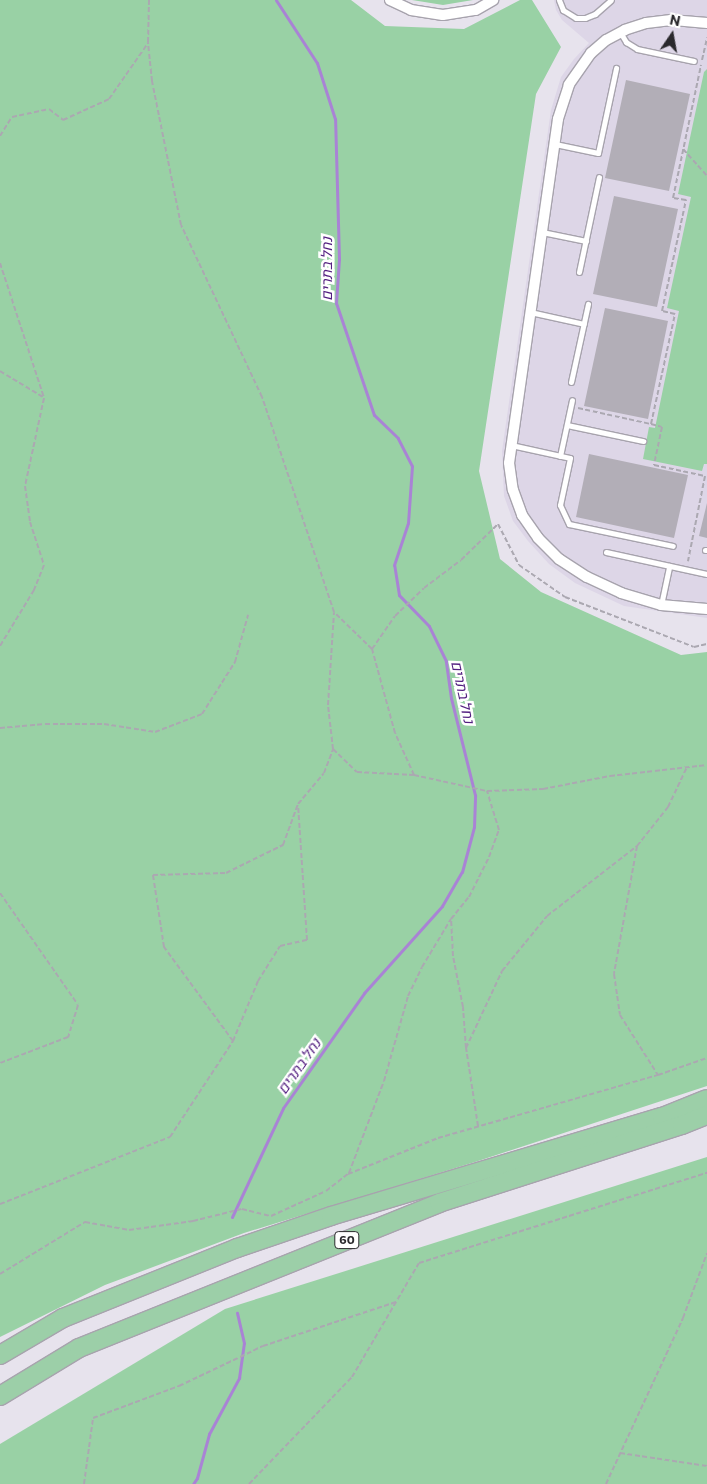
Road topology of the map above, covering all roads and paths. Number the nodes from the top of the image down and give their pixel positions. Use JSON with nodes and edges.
{"nodes":[{"id":1,"x":149,"y":0,"type":"edge"},
{"id":2,"x":390,"y":0,"type":"edge"},
{"id":3,"x":493,"y":0,"type":"edge"},
{"id":4,"x":559,"y":0,"type":"edge"},
{"id":5,"x":611,"y":0,"type":"edge"},
{"id":6,"x":707,"y":22,"type":"edge"},
{"id":7,"x":620,"y":32,"type":"junction"},
{"id":8,"x":707,"y":38,"type":"edge"},
{"id":9,"x":148,"y":42,"type":"junction"},
{"id":10,"x":694,"y":61,"type":"dead end"},
{"id":11,"x":616,"y":68,"type":"dead end"},
{"id":12,"x":0,"y":136,"type":"edge"},
{"id":13,"x":555,"y":144,"type":"junction"},
{"id":14,"x":684,"y":149,"type":"junction"},
{"id":15,"x":707,"y":176,"type":"edge"},
{"id":16,"x":599,"y":177,"type":"dead end"},
{"id":17,"x":542,"y":232,"type":"junction"},
{"id":18,"x":586,"y":241,"type":"junction"},
{"id":19,"x":0,"y":263,"type":"edge"},
{"id":20,"x":579,"y":272,"type":"dead end"},
{"id":21,"x":588,"y":304,"type":"dead end"},
{"id":22,"x":530,"y":312,"type":"junction"},
{"id":23,"x":584,"y":324,"type":"junction"},
{"id":24,"x":0,"y":371,"type":"edge"},
{"id":25,"x":571,"y":382,"type":"dead end"},
{"id":26,"x":44,"y":398,"type":"junction"},
{"id":27,"x":572,"y":400,"type":"dead end"},
{"id":28,"x":570,"y":406,"type":"junction"},
{"id":29,"x":651,"y":424,"type":"junction"},
{"id":30,"x":567,"y":425,"type":"junction"},
{"id":31,"x":643,"y":441,"type":"dead end"},
{"id":32,"x":511,"y":444,"type":"junction"},
{"id":33,"x":560,"y":456,"type":"junction"},
{"id":34,"x":673,"y":546,"type":"dead end"},
{"id":35,"x":606,"y":552,"type":"dead end"},
{"id":36,"x":669,"y":566,"type":"junction"},
{"id":37,"x":686,"y":569,"type":"junction"},
{"id":38,"x":707,"y":574,"type":"edge"},
{"id":39,"x":661,"y":605,"type":"junction"},
{"id":40,"x":707,"y":609,"type":"edge"},
{"id":41,"x":334,"y":612,"type":"junction"},
{"id":42,"x":248,"y":615,"type":"dead end"},
{"id":43,"x":707,"y":644,"type":"edge"},
{"id":44,"x":0,"y":646,"type":"edge"},
{"id":45,"x":372,"y":649,"type":"junction"},
{"id":46,"x":0,"y":728,"type":"edge"},
{"id":47,"x":333,"y":749,"type":"junction"},
{"id":48,"x":707,"y":765,"type":"edge"},
{"id":49,"x":687,"y":767,"type":"junction"},
{"id":50,"x":414,"y":775,"type":"junction"},
{"id":51,"x":487,"y":791,"type":"junction"},
{"id":52,"x":298,"y":804,"type":"junction"},
{"id":53,"x":637,"y":846,"type":"junction"},
{"id":54,"x":0,"y":892,"type":"edge"},
{"id":55,"x":451,"y":919,"type":"junction"},
{"id":56,"x":233,"y":1041,"type":"junction"},
{"id":57,"x":466,"y":1048,"type":"junction"},
{"id":58,"x":707,"y":1058,"type":"edge"},
{"id":59,"x":0,"y":1064,"type":"edge"},
{"id":60,"x":658,"y":1076,"type":"junction"},
{"id":61,"x":707,"y":1098,"type":"edge"},
{"id":62,"x":707,"y":1114,"type":"edge"},
{"id":63,"x":478,"y":1126,"type":"junction"},
{"id":64,"x":707,"y":1173,"type":"edge"},
{"id":65,"x":348,"y":1174,"type":"junction"},
{"id":66,"x":0,"y":1204,"type":"edge"},
{"id":67,"x":707,"y":1253,"type":"edge"},
{"id":68,"x":0,"y":1274,"type":"edge"},
{"id":69,"x":396,"y":1302,"type":"junction"},
{"id":70,"x":0,"y":1355,"type":"edge"},
{"id":71,"x":0,"y":1396,"type":"edge"},
{"id":72,"x":620,"y":1453,"type":"junction"},
{"id":73,"x":707,"y":1466,"type":"edge"},
{"id":74,"x":84,"y":1484,"type":"edge"},
{"id":75,"x":249,"y":1484,"type":"edge"},
{"id":76,"x":606,"y":1484,"type":"edge"}],
"edges":[{"from":1,"to":9,"type":"path"},
{"from":2,"to":3,"type":"street"},
{"from":4,"to":5,"type":"lane"},
{"from":6,"to":7,"type":"street"},
{"from":7,"to":10,"type":"lane"},
{"from":7,"to":13,"type":"street"},
{"from":8,"to":14,"type":"path"},
{"from":9,"to":12,"type":"path"},
{"from":9,"to":41,"type":"path"},
{"from":11,"to":13,"type":"lane"},
{"from":13,"to":17,"type":"street"},
{"from":14,"to":15,"type":"path"},
{"from":14,"to":29,"type":"path"},
{"from":16,"to":18,"type":"lane"},
{"from":17,"to":18,"type":"lane"},
{"from":17,"to":22,"type":"street"},
{"from":18,"to":20,"type":"lane"},
{"from":19,"to":26,"type":"path"},
{"from":21,"to":23,"type":"lane"},
{"from":22,"to":23,"type":"lane"},
{"from":22,"to":32,"type":"street"},
{"from":23,"to":25,"type":"lane"},
{"from":24,"to":26,"type":"path"},
{"from":26,"to":44,"type":"path"},
{"from":27,"to":28,"type":"lane"},
{"from":28,"to":29,"type":"path"},
{"from":28,"to":30,"type":"lane"},
{"from":29,"to":37,"type":"path"},
{"from":30,"to":31,"type":"lane"},
{"from":30,"to":33,"type":"lane"},
{"from":32,"to":33,"type":"lane"},
{"from":32,"to":39,"type":"street"},
{"from":33,"to":34,"type":"lane"},
{"from":35,"to":36,"type":"lane"},
{"from":36,"to":37,"type":"lane"},
{"from":36,"to":39,"type":"lane"},
{"from":37,"to":38,"type":"lane"},
{"from":39,"to":40,"type":"street"},
{"from":41,"to":45,"type":"path"},
{"from":41,"to":47,"type":"path"},
{"from":42,"to":46,"type":"path"},
{"from":43,"to":45,"type":"path"},
{"from":45,"to":50,"type":"path"},
{"from":47,"to":50,"type":"path"},
{"from":47,"to":52,"type":"path"},
{"from":48,"to":49,"type":"path"},
{"from":49,"to":51,"type":"path"},
{"from":49,"to":53,"type":"path"},
{"from":50,"to":51,"type":"path"},
{"from":51,"to":55,"type":"path"},
{"from":52,"to":56,"type":"path"},
{"from":52,"to":56,"type":"path"},
{"from":53,"to":57,"type":"path"},
{"from":53,"to":60,"type":"path"},
{"from":54,"to":59,"type":"path"},
{"from":55,"to":57,"type":"path"},
{"from":55,"to":65,"type":"path"},
{"from":56,"to":66,"type":"path"},
{"from":57,"to":63,"type":"path"},
{"from":58,"to":60,"type":"path"},
{"from":60,"to":63,"type":"path"},
{"from":61,"to":70,"type":"highway","number":"60"},
{"from":62,"to":71,"type":"highway","number":"60"},
{"from":63,"to":65,"type":"path"},
{"from":64,"to":69,"type":"path"},
{"from":65,"to":68,"type":"path"},
{"from":67,"to":72,"type":"path"},
{"from":69,"to":74,"type":"path"},
{"from":69,"to":75,"type":"path"},
{"from":72,"to":73,"type":"path"},
{"from":72,"to":76,"type":"path"}]}
